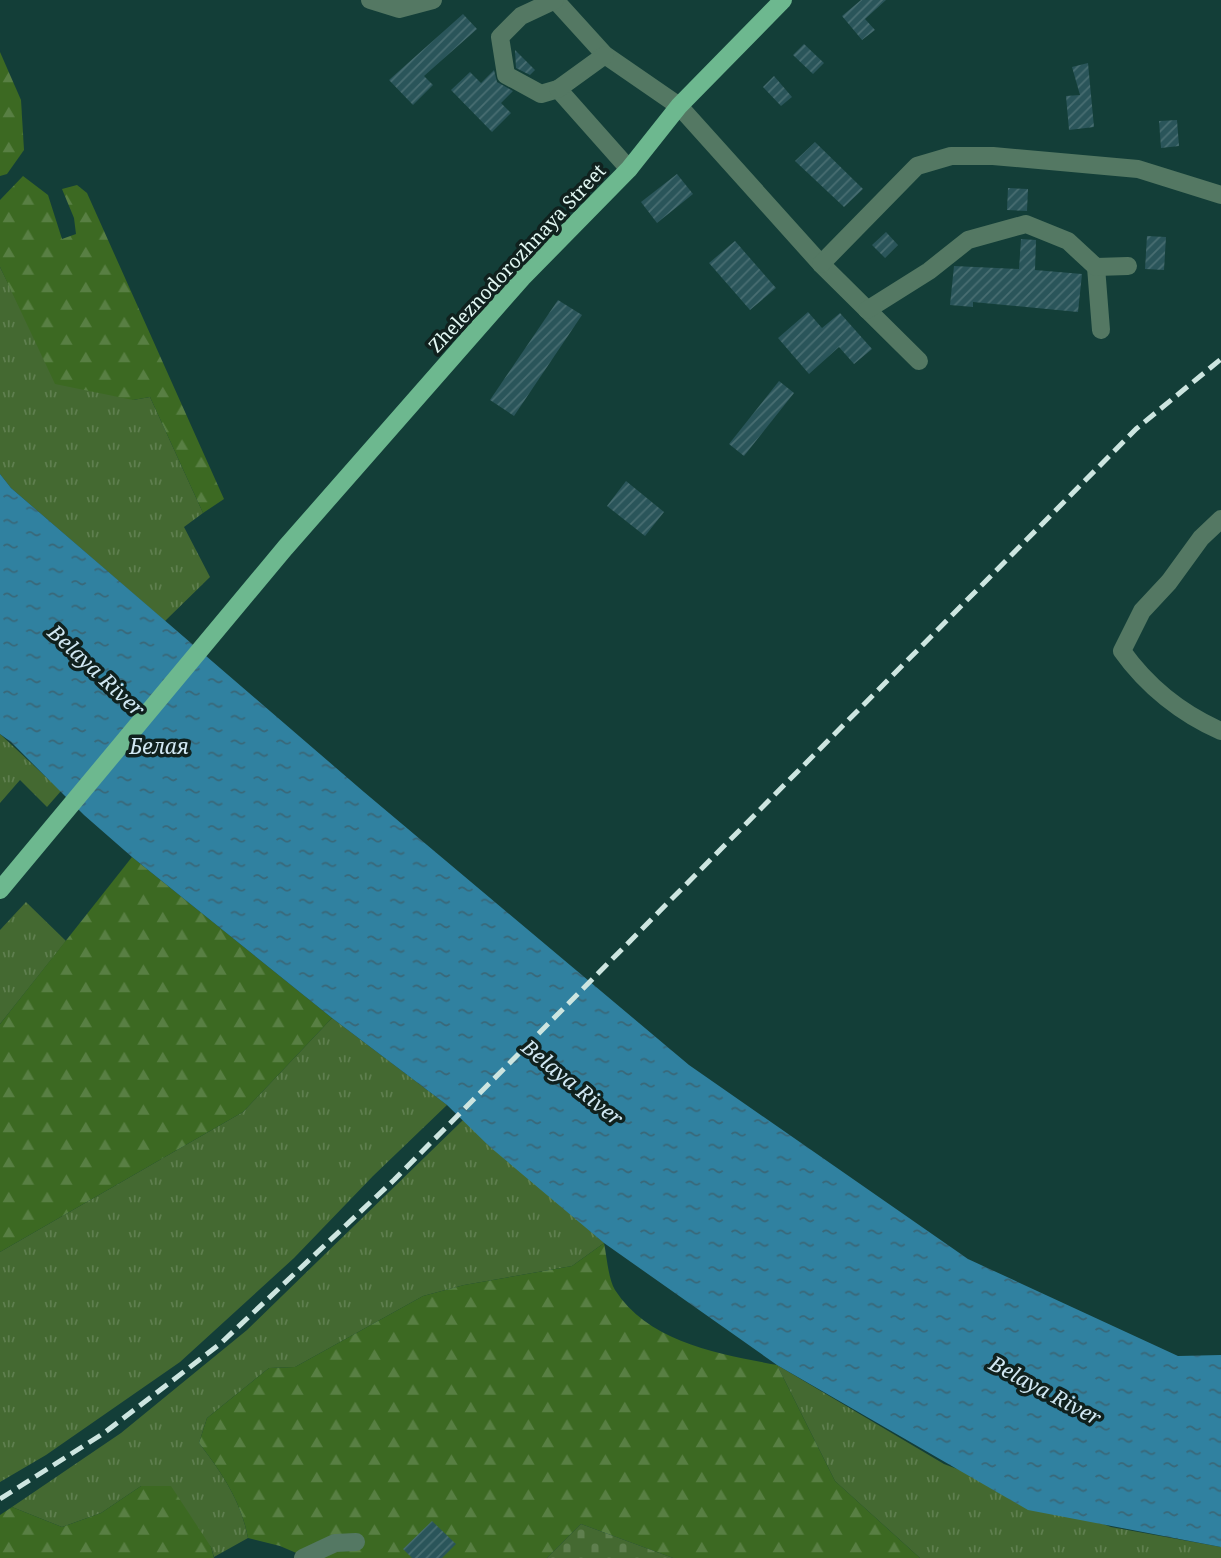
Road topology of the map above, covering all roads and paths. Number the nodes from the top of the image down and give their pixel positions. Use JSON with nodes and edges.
{"nodes":[{"id":1,"x":370,"y":0,"type":"edge"},
{"id":2,"x":433,"y":0,"type":"edge"},
{"id":3,"x":555,"y":0,"type":"edge"},
{"id":4,"x":783,"y":0,"type":"edge"},
{"id":5,"x":605,"y":55,"type":"junction"},
{"id":6,"x":558,"y":89,"type":"junction"},
{"id":7,"x":679,"y":106,"type":"junction"},
{"id":8,"x":629,"y":169,"type":"junction"},
{"id":9,"x":1221,"y":195,"type":"edge"},
{"id":10,"x":821,"y":264,"type":"junction"},
{"id":11,"x":1128,"y":265,"type":"dead end"},
{"id":12,"x":1096,"y":267,"type":"junction"},
{"id":13,"x":867,"y":310,"type":"junction"},
{"id":14,"x":1101,"y":330,"type":"dead end"},
{"id":15,"x":919,"y":361,"type":"dead end"},
{"id":16,"x":1221,"y":519,"type":"edge"},
{"id":17,"x":1221,"y":732,"type":"edge"},
{"id":18,"x":0,"y":890,"type":"edge"},
{"id":19,"x":356,"y":1542,"type":"dead end"},
{"id":20,"x":303,"y":1558,"type":"edge"}],
"edges":[{"from":1,"to":2,"type":"street"},
{"from":3,"to":5,"type":"street"},
{"from":3,"to":6,"type":"street"},
{"from":4,"to":7,"type":"main road","name":"Zheleznodorozhnaya Street"},
{"from":5,"to":6,"type":"street"},
{"from":5,"to":7,"type":"street"},
{"from":6,"to":8,"type":"street"},
{"from":7,"to":8,"type":"main road","name":"Zheleznodorozhnaya Street"},
{"from":7,"to":10,"type":"street"},
{"from":8,"to":18,"type":"main road","name":"Zheleznodorozhnaya Street"},
{"from":9,"to":10,"type":"street"},
{"from":10,"to":13,"type":"street"},
{"from":11,"to":12,"type":"street"},
{"from":12,"to":13,"type":"street"},
{"from":12,"to":14,"type":"street"},
{"from":13,"to":15,"type":"street"},
{"from":16,"to":17,"type":"street"},
{"from":19,"to":20,"type":"street"}]}
